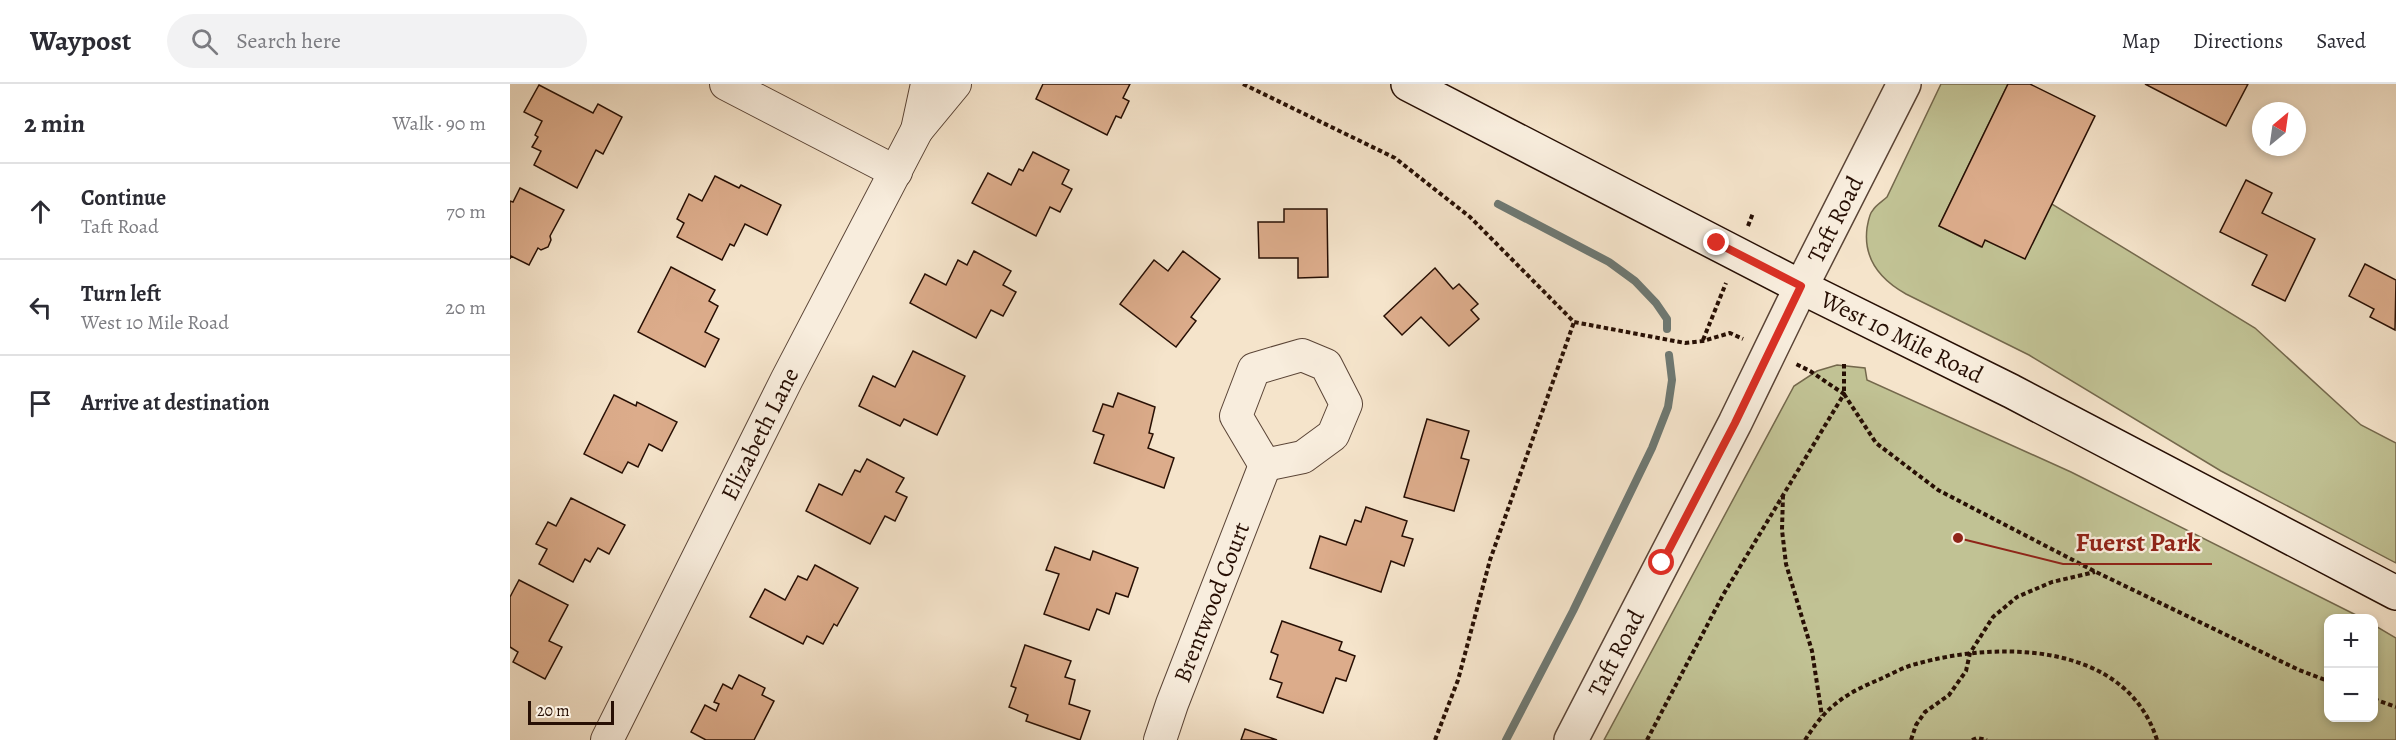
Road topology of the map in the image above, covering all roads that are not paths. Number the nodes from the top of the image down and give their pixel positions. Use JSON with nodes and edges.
{"nodes":[{"id":1,"x":726,"y":84,"type":"edge"},
{"id":2,"x":927,"y":84,"type":"edge"},
{"id":3,"x":954,"y":84,"type":"edge"},
{"id":4,"x":1408,"y":84,"type":"edge"},
{"id":5,"x":1904,"y":84,"type":"edge"},
{"id":6,"x":917,"y":130,"type":"junction"},
{"id":7,"x":896,"y":172,"type":"junction"},
{"id":8,"x":1801,"y":286,"type":"junction"},
{"id":9,"x":1264,"y":465,"type":"dead end"},
{"id":10,"x":2396,"y":593,"type":"edge"},
{"id":11,"x":607,"y":740,"type":"edge"},
{"id":12,"x":1160,"y":740,"type":"edge"},
{"id":13,"x":1571,"y":740,"type":"edge"}],
"edges":[{"from":1,"to":7,"type":"street"},
{"from":2,"to":6,"type":"street","name":"Elizabeth Lane"},
{"from":3,"to":6,"type":"street","name":"Elizabeth Lane"},
{"from":4,"to":8,"type":"main road","name":"West 10 Mile Road"},
{"from":5,"to":8,"type":"main road","name":"Taft Road"},
{"from":6,"to":7,"type":"street","name":"Elizabeth Lane"},
{"from":7,"to":11,"type":"street","name":"Elizabeth Lane"},
{"from":8,"to":10,"type":"main road","name":"West 10 Mile Road"},
{"from":8,"to":13,"type":"main road","name":"Taft Road"},
{"from":9,"to":12,"type":"street","name":"Brentwood Court"}]}
